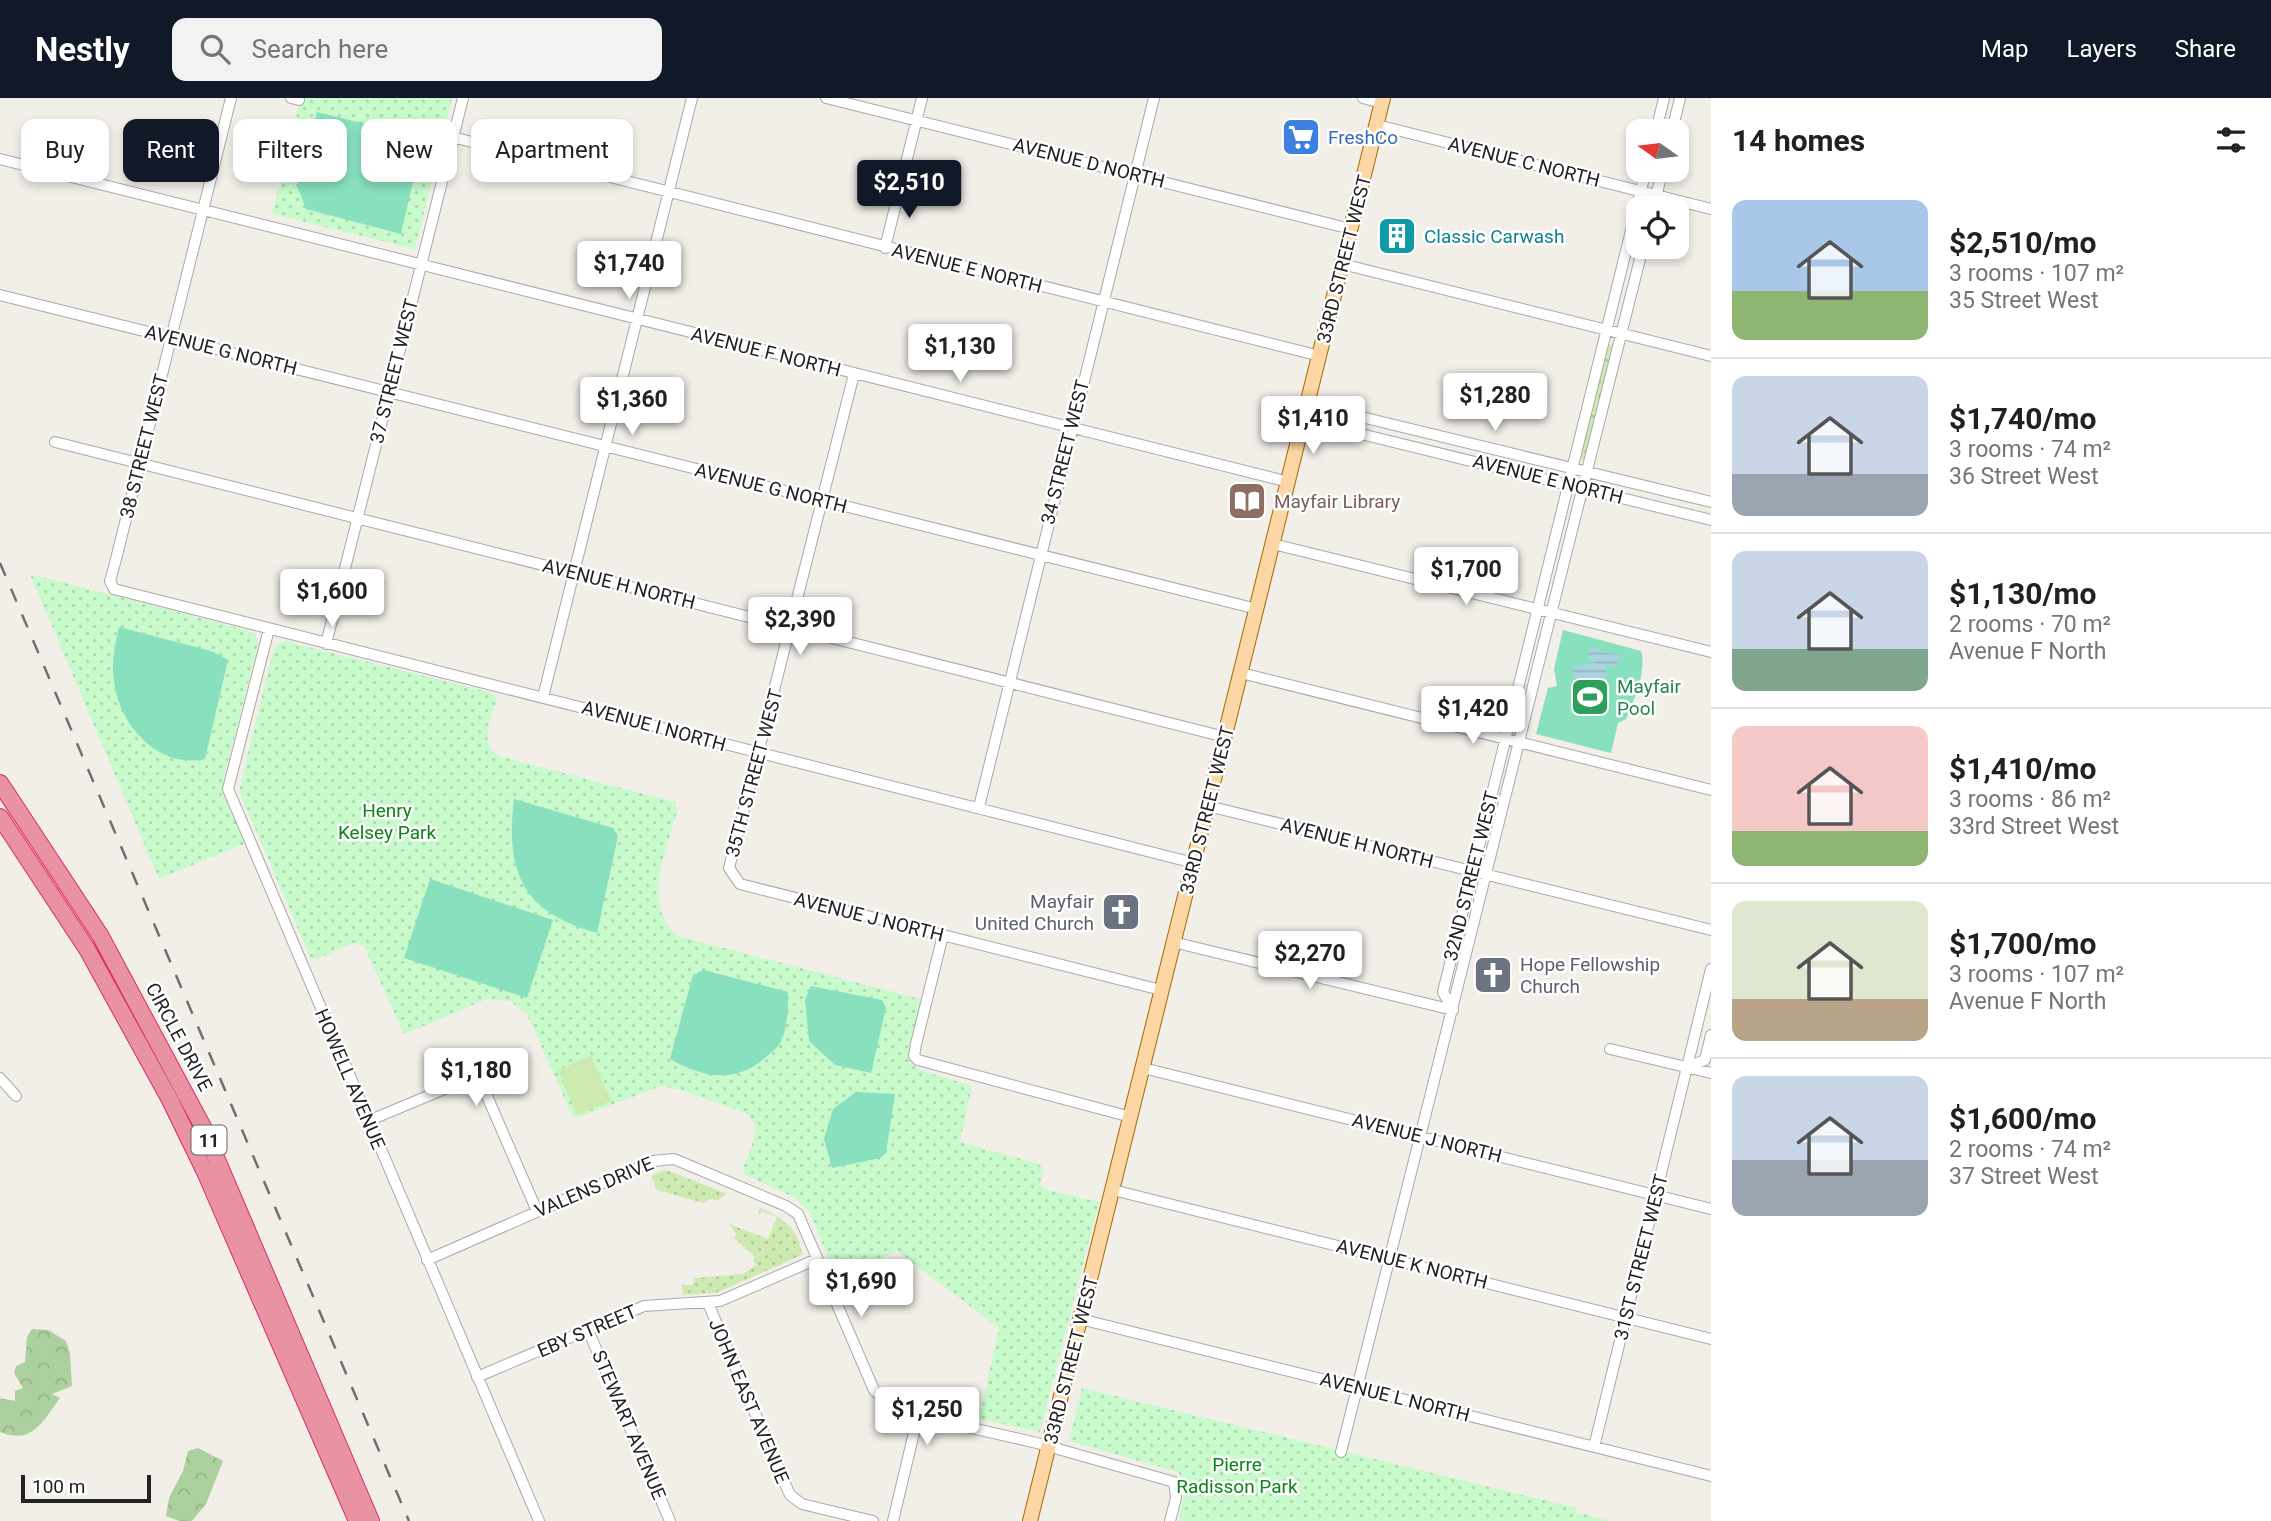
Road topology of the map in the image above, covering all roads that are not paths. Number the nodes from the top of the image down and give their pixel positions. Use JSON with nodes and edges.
{"nodes":[{"id":1,"x":231,"y":98,"type":"edge"},
{"id":2,"x":463,"y":98,"type":"edge"},
{"id":3,"x":692,"y":98,"type":"edge"},
{"id":4,"x":827,"y":98,"type":"edge"},
{"id":5,"x":922,"y":98,"type":"edge"},
{"id":6,"x":1154,"y":98,"type":"edge"},
{"id":7,"x":1363,"y":98,"type":"edge"},
{"id":8,"x":1664,"y":98,"type":"edge"},
{"id":9,"x":1680,"y":98,"type":"edge"},
{"id":10,"x":1383,"y":100,"type":"edge"},
{"id":11,"x":457,"y":119,"type":"edge"},
{"id":12,"x":1659,"y":119,"type":"edge"},
{"id":13,"x":1675,"y":119,"type":"edge"},
{"id":14,"x":917,"y":121,"type":"junction"},
{"id":15,"x":1377,"y":125,"type":"junction"},
{"id":16,"x":457,"y":138,"type":"edge"},
{"id":17,"x":0,"y":159,"type":"edge"},
{"id":18,"x":1134,"y":174,"type":"junction"},
{"id":19,"x":441,"y":182,"type":"edge"},
{"id":20,"x":1643,"y":182,"type":"edge"},
{"id":21,"x":1659,"y":182,"type":"edge"},
{"id":22,"x":1640,"y":192,"type":"junction"},
{"id":23,"x":668,"y":193,"type":"junction"},
{"id":24,"x":1656,"y":195,"type":"junction"},
{"id":25,"x":203,"y":209,"type":"junction"},
{"id":26,"x":1711,"y":209,"type":"edge"},
{"id":27,"x":1350,"y":229,"type":"junction"},
{"id":28,"x":885,"y":248,"type":"junction"},
{"id":29,"x":1640,"y":259,"type":"edge"},
{"id":30,"x":1342,"y":264,"type":"junction"},
{"id":31,"x":421,"y":265,"type":"junction"},
{"id":32,"x":0,"y":295,"type":"edge"},
{"id":33,"x":1102,"y":302,"type":"junction"},
{"id":34,"x":636,"y":319,"type":"junction"},
{"id":35,"x":1605,"y":330,"type":"junction"},
{"id":36,"x":1620,"y":333,"type":"junction"},
{"id":37,"x":171,"y":337,"type":"junction"},
{"id":38,"x":1320,"y":356,"type":"junction"},
{"id":39,"x":1711,"y":356,"type":"edge"},
{"id":40,"x":854,"y":374,"type":"junction"},
{"id":41,"x":389,"y":391,"type":"junction"},
{"id":42,"x":1308,"y":404,"type":"junction"},
{"id":43,"x":1304,"y":420,"type":"junction"},
{"id":44,"x":1071,"y":428,"type":"junction"},
{"id":45,"x":55,"y":442,"type":"dead end"},
{"id":46,"x":605,"y":446,"type":"junction"},
{"id":47,"x":139,"y":463,"type":"junction"},
{"id":48,"x":1572,"y":468,"type":"junction"},
{"id":49,"x":1586,"y":472,"type":"junction"},
{"id":50,"x":1289,"y":482,"type":"junction"},
{"id":51,"x":1568,"y":484,"type":"junction"},
{"id":52,"x":1583,"y":487,"type":"junction"},
{"id":53,"x":823,"y":501,"type":"junction"},
{"id":54,"x":1711,"y":502,"type":"edge"},
{"id":55,"x":357,"y":520,"type":"junction"},
{"id":56,"x":1711,"y":520,"type":"edge"},
{"id":57,"x":1273,"y":544,"type":"junction"},
{"id":58,"x":1040,"y":556,"type":"junction"},
{"id":59,"x":575,"y":573,"type":"junction"},
{"id":60,"x":114,"y":589,"type":"joint"},
{"id":61,"x":1257,"y":609,"type":"junction"},
{"id":62,"x":1537,"y":609,"type":"junction"},
{"id":63,"x":1551,"y":613,"type":"junction"},
{"id":64,"x":792,"y":627,"type":"junction"},
{"id":65,"x":269,"y":629,"type":"junction"},
{"id":66,"x":326,"y":644,"type":"junction"},
{"id":67,"x":1711,"y":652,"type":"edge"},
{"id":68,"x":1241,"y":673,"type":"junction"},
{"id":69,"x":1008,"y":682,"type":"junction"},
{"id":70,"x":543,"y":697,"type":"junction"},
{"id":71,"x":1225,"y":737,"type":"junction"},
{"id":72,"x":1505,"y":738,"type":"junction"},
{"id":73,"x":1520,"y":742,"type":"junction"},
{"id":74,"x":758,"y":753,"type":"junction"},
{"id":75,"x":0,"y":783,"type":"edge"},
{"id":76,"x":1711,"y":790,"type":"edge"},
{"id":77,"x":1208,"y":806,"type":"junction"},
{"id":78,"x":979,"y":807,"type":"junction"},
{"id":79,"x":0,"y":817,"type":"edge"},
{"id":80,"x":1194,"y":863,"type":"junction"},
{"id":81,"x":1471,"y":873,"type":"junction"},
{"id":82,"x":1487,"y":876,"type":"junction"},
{"id":83,"x":740,"y":884,"type":"joint"},
{"id":84,"x":1711,"y":930,"type":"edge"},
{"id":85,"x":943,"y":936,"type":"junction"},
{"id":86,"x":1173,"y":942,"type":"junction"},
{"id":87,"x":1711,"y":969,"type":"edge"},
{"id":88,"x":1161,"y":990,"type":"junction"},
{"id":89,"x":1453,"y":1010,"type":"junction"},
{"id":90,"x":1711,"y":1035,"type":"edge"},
{"id":91,"x":1610,"y":1049,"type":"dead end"},
{"id":92,"x":1687,"y":1067,"type":"junction"},
{"id":93,"x":1143,"y":1068,"type":"junction"},
{"id":94,"x":1711,"y":1073,"type":"edge"},
{"id":95,"x":0,"y":1078,"type":"edge"},
{"id":96,"x":16,"y":1097,"type":"dead end"},
{"id":97,"x":1131,"y":1117,"type":"junction"},
{"id":98,"x":368,"y":1121,"type":"junction"},
{"id":99,"x":1421,"y":1136,"type":"junction"},
{"id":100,"x":1113,"y":1190,"type":"junction"},
{"id":101,"x":1656,"y":1195,"type":"junction"},
{"id":102,"x":1711,"y":1209,"type":"edge"},
{"id":103,"x":537,"y":1211,"type":"junction"},
{"id":104,"x":817,"y":1259,"type":"junction"},
{"id":105,"x":1390,"y":1259,"type":"junction"},
{"id":106,"x":427,"y":1260,"type":"junction"},
{"id":107,"x":708,"y":1303,"type":"junction"},
{"id":108,"x":1626,"y":1318,"type":"junction"},
{"id":109,"x":1080,"y":1320,"type":"junction"},
{"id":110,"x":588,"y":1330,"type":"junction"},
{"id":111,"x":1711,"y":1339,"type":"edge"},
{"id":112,"x":477,"y":1377,"type":"junction"},
{"id":113,"x":1357,"y":1388,"type":"junction"},
{"id":114,"x":918,"y":1416,"type":"junction"},
{"id":115,"x":1049,"y":1447,"type":"junction"},
{"id":116,"x":1594,"y":1447,"type":"junction"},
{"id":117,"x":1341,"y":1452,"type":"dead end"},
{"id":118,"x":1711,"y":1476,"type":"edge"},
{"id":119,"x":358,"y":1521,"type":"edge"},
{"id":120,"x":371,"y":1521,"type":"edge"},
{"id":121,"x":539,"y":1521,"type":"edge"},
{"id":122,"x":670,"y":1521,"type":"edge"},
{"id":123,"x":873,"y":1521,"type":"edge"},
{"id":124,"x":893,"y":1521,"type":"edge"},
{"id":125,"x":1030,"y":1521,"type":"edge"},
{"id":126,"x":1170,"y":1521,"type":"edge"}],
"edges":[{"from":1,"to":25,"type":"street","name":"38 STREET WEST"},
{"from":2,"to":11,"type":"street","name":"37 STREET WEST"},
{"from":3,"to":23,"type":"street"},
{"from":4,"to":14,"type":"street","name":"AVENUE D NORTH"},
{"from":5,"to":14,"type":"street"},
{"from":6,"to":18,"type":"street","name":"34 STREET WEST"},
{"from":7,"to":10,"type":"street"},
{"from":8,"to":12,"type":"street"},
{"from":9,"to":13,"type":"street"},
{"from":10,"to":15,"type":"main road","name":"33RD STREET WEST"},
{"from":14,"to":18,"type":"street","name":"AVENUE D NORTH"},
{"from":14,"to":28,"type":"street"},
{"from":15,"to":22,"type":"street","name":"AVENUE C NORTH"},
{"from":15,"to":27,"type":"main road","name":"33RD STREET WEST"},
{"from":16,"to":23,"type":"street","name":"AVENUE E NORTH"},
{"from":17,"to":25,"type":"street","name":"AVENUE F NORTH"},
{"from":18,"to":27,"type":"street","name":"AVENUE D NORTH"},
{"from":18,"to":33,"type":"street","name":"34 STREET WEST"},
{"from":19,"to":31,"type":"street","name":"37 STREET WEST"},
{"from":20,"to":22,"type":"street","name":"32ND STREET WEST"},
{"from":21,"to":24,"type":"street"},
{"from":22,"to":24,"type":"street","name":"AVENUE C NORTH"},
{"from":22,"to":35,"type":"street","name":"32ND STREET WEST"},
{"from":23,"to":28,"type":"street","name":"AVENUE E NORTH"},
{"from":23,"to":34,"type":"street"},
{"from":24,"to":26,"type":"street","name":"AVENUE C NORTH"},
{"from":25,"to":31,"type":"street","name":"AVENUE F NORTH"},
{"from":25,"to":37,"type":"street","name":"38 STREET WEST"},
{"from":27,"to":30,"type":"main road","name":"33RD STREET WEST"},
{"from":28,"to":33,"type":"street","name":"AVENUE E NORTH"},
{"from":29,"to":36,"type":"street","name":"32ND STREET WEST"},
{"from":30,"to":35,"type":"street"},
{"from":30,"to":38,"type":"main road","name":"33RD STREET WEST"},
{"from":31,"to":34,"type":"street","name":"AVENUE F NORTH"},
{"from":31,"to":41,"type":"street","name":"37 STREET WEST"},
{"from":32,"to":37,"type":"street","name":"AVENUE G NORTH"},
{"from":33,"to":38,"type":"street","name":"AVENUE E NORTH"},
{"from":33,"to":44,"type":"street","name":"34 STREET WEST"},
{"from":34,"to":40,"type":"street","name":"AVENUE F NORTH"},
{"from":34,"to":46,"type":"street"},
{"from":35,"to":36,"type":"street"},
{"from":35,"to":48,"type":"street","name":"32ND STREET WEST"},
{"from":36,"to":39,"type":"street"},
{"from":36,"to":49,"type":"street","name":"32ND STREET WEST"},
{"from":37,"to":41,"type":"street","name":"AVENUE G NORTH"},
{"from":37,"to":47,"type":"street","name":"38 STREET WEST"},
{"from":38,"to":42,"type":"main road","name":"33RD STREET WEST"},
{"from":40,"to":44,"type":"street","name":"AVENUE F NORTH"},
{"from":40,"to":53,"type":"street","name":"35TH STREET WEST"},
{"from":41,"to":46,"type":"street","name":"AVENUE G NORTH"},
{"from":41,"to":55,"type":"street","name":"37 STREET WEST"},
{"from":42,"to":43,"type":"main road","name":"33RD STREET WEST"},
{"from":42,"to":48,"type":"street","name":"AVENUE E NORTH"},
{"from":43,"to":50,"type":"main road","name":"33RD STREET WEST"},
{"from":43,"to":51,"type":"street","name":"AVENUE E NORTH"},
{"from":44,"to":50,"type":"street","name":"AVENUE F NORTH"},
{"from":44,"to":58,"type":"street","name":"34 STREET WEST"},
{"from":45,"to":47,"type":"street","name":"AVENUE H NORTH"},
{"from":46,"to":53,"type":"street","name":"AVENUE G NORTH"},
{"from":46,"to":59,"type":"street"},
{"from":47,"to":55,"type":"street","name":"AVENUE H NORTH"},
{"from":47,"to":60,"type":"street","name":"38 STREET WEST"},
{"from":48,"to":49,"type":"street","name":"AVENUE E NORTH"},
{"from":48,"to":51,"type":"street","name":"32ND STREET WEST"},
{"from":49,"to":52,"type":"street","name":"32ND STREET WEST"},
{"from":49,"to":54,"type":"street","name":"AVENUE E NORTH"},
{"from":50,"to":57,"type":"main road","name":"33RD STREET WEST"},
{"from":51,"to":52,"type":"street","name":"AVENUE E NORTH"},
{"from":51,"to":62,"type":"street","name":"32ND STREET WEST"},
{"from":52,"to":56,"type":"street","name":"AVENUE E NORTH"},
{"from":52,"to":63,"type":"street","name":"32ND STREET WEST"},
{"from":53,"to":58,"type":"street","name":"AVENUE G NORTH"},
{"from":53,"to":64,"type":"street","name":"35TH STREET WEST"},
{"from":55,"to":59,"type":"street","name":"AVENUE H NORTH"},
{"from":55,"to":66,"type":"street","name":"37 STREET WEST"},
{"from":57,"to":61,"type":"main road","name":"33RD STREET WEST"},
{"from":57,"to":62,"type":"street"},
{"from":58,"to":61,"type":"street","name":"AVENUE G NORTH"},
{"from":58,"to":69,"type":"street","name":"34 STREET WEST"},
{"from":59,"to":64,"type":"street","name":"AVENUE H NORTH"},
{"from":59,"to":70,"type":"street"},
{"from":60,"to":65,"type":"street","name":"AVENUE I NORTH"},
{"from":61,"to":68,"type":"main road","name":"33RD STREET WEST"},
{"from":62,"to":63,"type":"street"},
{"from":62,"to":72,"type":"street","name":"32ND STREET WEST"},
{"from":63,"to":67,"type":"street"},
{"from":63,"to":73,"type":"street","name":"32ND STREET WEST"},
{"from":64,"to":69,"type":"street","name":"AVENUE H NORTH"},
{"from":64,"to":74,"type":"street","name":"35TH STREET WEST"},
{"from":65,"to":66,"type":"street","name":"AVENUE I NORTH"},
{"from":65,"to":98,"type":"street","name":"HOWELL AVENUE"},
{"from":66,"to":70,"type":"street","name":"AVENUE I NORTH"},
{"from":68,"to":71,"type":"main road","name":"33RD STREET WEST"},
{"from":68,"to":72,"type":"street"},
{"from":69,"to":71,"type":"street","name":"AVENUE H NORTH"},
{"from":69,"to":78,"type":"street","name":"34 STREET WEST"},
{"from":70,"to":74,"type":"street","name":"AVENUE I NORTH"},
{"from":71,"to":77,"type":"main road","name":"33RD STREET WEST"},
{"from":72,"to":73,"type":"street"},
{"from":72,"to":81,"type":"street","name":"32ND STREET WEST"},
{"from":73,"to":76,"type":"street"},
{"from":73,"to":82,"type":"street","name":"32ND STREET WEST"},
{"from":74,"to":78,"type":"street","name":"AVENUE I NORTH"},
{"from":74,"to":83,"type":"street","name":"35TH STREET WEST"},
{"from":75,"to":120,"type":"highway","name":"CIRCLE DRIVE","number":"11"},
{"from":77,"to":80,"type":"main road","name":"33RD STREET WEST"},
{"from":77,"to":81,"type":"street","name":"AVENUE H NORTH"},
{"from":78,"to":80,"type":"street","name":"AVENUE I NORTH"},
{"from":79,"to":119,"type":"highway","name":"CIRCLE DRIVE","number":"11"},
{"from":80,"to":86,"type":"main road","name":"33RD STREET WEST"},
{"from":81,"to":82,"type":"street","name":"AVENUE H NORTH"},
{"from":81,"to":89,"type":"street","name":"32ND STREET WEST"},
{"from":82,"to":84,"type":"street","name":"AVENUE H NORTH"},
{"from":82,"to":89,"type":"street","name":"32ND STREET WEST"},
{"from":83,"to":85,"type":"street","name":"AVENUE J NORTH"},
{"from":85,"to":88,"type":"street","name":"AVENUE J NORTH"},
{"from":85,"to":97,"type":"street"},
{"from":86,"to":88,"type":"main road","name":"33RD STREET WEST"},
{"from":86,"to":89,"type":"street"},
{"from":87,"to":92,"type":"street","name":"31ST STREET WEST"},
{"from":88,"to":93,"type":"main road","name":"33RD STREET WEST"},
{"from":89,"to":99,"type":"street","name":"32ND STREET WEST"},
{"from":90,"to":92,"type":"street"},
{"from":91,"to":92,"type":"street"},
{"from":92,"to":94,"type":"street"},
{"from":92,"to":101,"type":"street","name":"31ST STREET WEST"},
{"from":93,"to":97,"type":"main road","name":"33RD STREET WEST"},
{"from":93,"to":99,"type":"street","name":"AVENUE J NORTH"},
{"from":95,"to":96,"type":"street"},
{"from":97,"to":100,"type":"main road","name":"33RD STREET WEST"},
{"from":98,"to":103,"type":"street"},
{"from":98,"to":106,"type":"street","name":"HOWELL AVENUE"},
{"from":99,"to":101,"type":"street","name":"AVENUE J NORTH"},
{"from":99,"to":105,"type":"street","name":"32ND STREET WEST"},
{"from":100,"to":105,"type":"street","name":"AVENUE K NORTH"},
{"from":100,"to":109,"type":"main road","name":"33RD STREET WEST"},
{"from":101,"to":102,"type":"street","name":"AVENUE J NORTH"},
{"from":101,"to":108,"type":"street","name":"31ST STREET WEST"},
{"from":103,"to":104,"type":"street","name":"VALENS DRIVE"},
{"from":103,"to":106,"type":"street","name":"VALENS DRIVE"},
{"from":104,"to":107,"type":"street","name":"EBY STREET"},
{"from":104,"to":114,"type":"street","name":"VALENS DRIVE"},
{"from":105,"to":108,"type":"street","name":"AVENUE K NORTH"},
{"from":105,"to":113,"type":"street","name":"32ND STREET WEST"},
{"from":106,"to":112,"type":"street","name":"HOWELL AVENUE"},
{"from":107,"to":110,"type":"street","name":"EBY STREET"},
{"from":107,"to":123,"type":"street","name":"JOHN EAST AVENUE"},
{"from":108,"to":111,"type":"street","name":"AVENUE K NORTH"},
{"from":108,"to":116,"type":"street","name":"31ST STREET WEST"},
{"from":109,"to":113,"type":"street","name":"AVENUE L NORTH"},
{"from":109,"to":115,"type":"main road","name":"33RD STREET WEST"},
{"from":110,"to":112,"type":"street","name":"EBY STREET"},
{"from":110,"to":122,"type":"street","name":"STEWART AVENUE"},
{"from":112,"to":121,"type":"street","name":"HOWELL AVENUE"},
{"from":113,"to":116,"type":"street","name":"AVENUE L NORTH"},
{"from":113,"to":117,"type":"street","name":"32ND STREET WEST"},
{"from":114,"to":115,"type":"street","name":"VALENS DRIVE"},
{"from":114,"to":124,"type":"street"},
{"from":115,"to":125,"type":"main road","name":"33RD STREET WEST"},
{"from":115,"to":126,"type":"street","name":"VALENS DRIVE"},
{"from":116,"to":118,"type":"street","name":"AVENUE L NORTH"}]}
